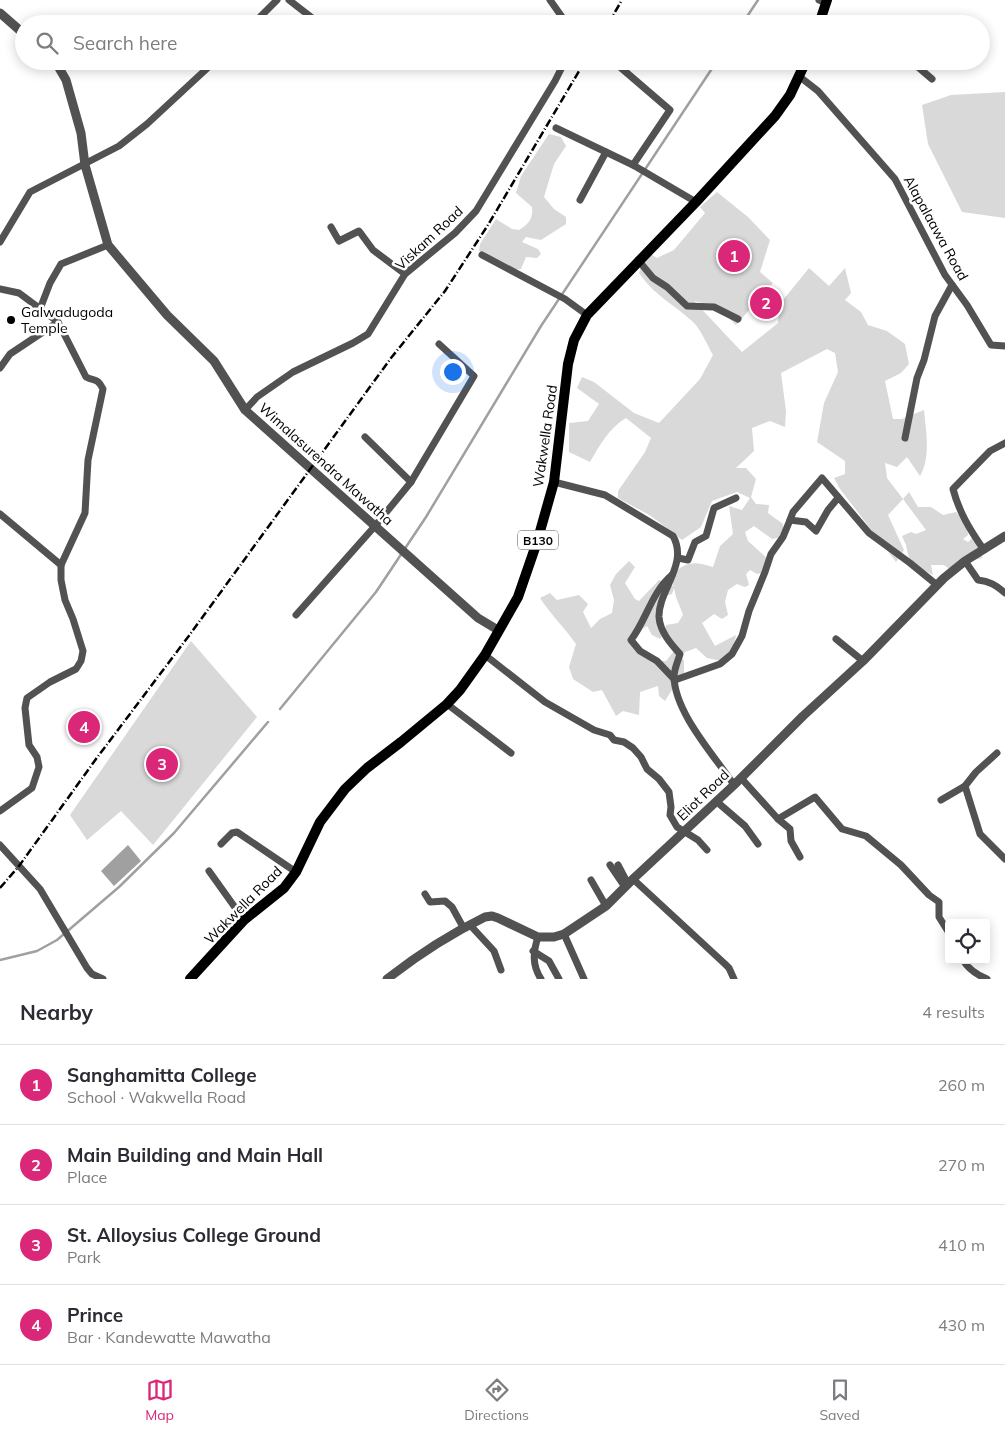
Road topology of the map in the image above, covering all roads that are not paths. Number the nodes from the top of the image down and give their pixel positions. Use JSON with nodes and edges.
{"nodes":[{"id":1,"x":277,"y":0,"type":"edge"},
{"id":2,"x":289,"y":0,"type":"edge"},
{"id":3,"x":550,"y":0,"type":"edge"},
{"id":4,"x":824,"y":1,"type":"edge"},
{"id":5,"x":0,"y":13,"type":"edge"},
{"id":6,"x":262,"y":15,"type":"edge"},
{"id":7,"x":308,"y":15,"type":"edge"},
{"id":8,"x":561,"y":15,"type":"edge"},
{"id":9,"x":821,"y":15,"type":"edge"},
{"id":10,"x":15,"y":26,"type":"edge"},
{"id":11,"x":60,"y":70,"type":"edge"},
{"id":12,"x":206,"y":70,"type":"edge"},
{"id":13,"x":560,"y":70,"type":"edge"},
{"id":14,"x":623,"y":70,"type":"edge"},
{"id":15,"x":803,"y":70,"type":"edge"},
{"id":16,"x":922,"y":70,"type":"edge"},
{"id":17,"x":800,"y":77,"type":"junction"},
{"id":18,"x":932,"y":79,"type":"dead end"},
{"id":19,"x":556,"y":128,"type":"dead end"},
{"id":20,"x":606,"y":152,"type":"junction"},
{"id":21,"x":86,"y":165,"type":"junction"},
{"id":22,"x":633,"y":165,"type":"junction"},
{"id":23,"x":580,"y":200,"type":"dead end"},
{"id":24,"x":696,"y":202,"type":"junction"},
{"id":25,"x":331,"y":227,"type":"dead end"},
{"id":26,"x":0,"y":242,"type":"edge"},
{"id":27,"x":108,"y":246,"type":"junction"},
{"id":28,"x":482,"y":255,"type":"dead end"},
{"id":29,"x":638,"y":260,"type":"junction"},
{"id":30,"x":405,"y":274,"type":"junction"},
{"id":31,"x":952,"y":285,"type":"junction"},
{"id":32,"x":0,"y":289,"type":"edge"},
{"id":33,"x":40,"y":309,"type":"junction"},
{"id":34,"x":587,"y":315,"type":"junction"},
{"id":35,"x":738,"y":319,"type":"dead end"},
{"id":36,"x":58,"y":322,"type":"junction"},
{"id":37,"x":438,"y":344,"type":"dead end"},
{"id":38,"x":1005,"y":346,"type":"edge"},
{"id":39,"x":0,"y":368,"type":"edge"},
{"id":40,"x":245,"y":410,"type":"junction"},
{"id":41,"x":365,"y":437,"type":"dead end"},
{"id":42,"x":905,"y":438,"type":"dead end"},
{"id":43,"x":1005,"y":443,"type":"edge"},
{"id":44,"x":411,"y":482,"type":"junction"},
{"id":45,"x":554,"y":482,"type":"junction"},
{"id":46,"x":736,"y":498,"type":"dead end"},
{"id":47,"x":838,"y":498,"type":"junction"},
{"id":48,"x":0,"y":514,"type":"edge"},
{"id":49,"x":790,"y":520,"type":"junction"},
{"id":50,"x":375,"y":526,"type":"junction"},
{"id":51,"x":1005,"y":536,"type":"edge"},
{"id":52,"x":984,"y":550,"type":"junction"},
{"id":53,"x":678,"y":558,"type":"junction"},
{"id":54,"x":965,"y":560,"type":"junction"},
{"id":55,"x":61,"y":565,"type":"junction"},
{"id":56,"x":672,"y":575,"type":"junction"},
{"id":57,"x":937,"y":585,"type":"junction"},
{"id":58,"x":1005,"y":593,"type":"edge"},
{"id":59,"x":296,"y":615,"type":"dead end"},
{"id":60,"x":498,"y":630,"type":"junction"},
{"id":61,"x":836,"y":639,"type":"dead end"},
{"id":62,"x":485,"y":655,"type":"junction"},
{"id":63,"x":863,"y":661,"type":"junction"},
{"id":64,"x":675,"y":680,"type":"junction"},
{"id":65,"x":447,"y":704,"type":"junction"},
{"id":66,"x":511,"y":753,"type":"dead end"},
{"id":67,"x":997,"y":753,"type":"dead end"},
{"id":68,"x":741,"y":778,"type":"junction"},
{"id":69,"x":734,"y":785,"type":"junction"},
{"id":70,"x":965,"y":786,"type":"junction"},
{"id":71,"x":941,"y":800,"type":"dead end"},
{"id":72,"x":716,"y":801,"type":"junction"},
{"id":73,"x":0,"y":811,"type":"edge"},
{"id":74,"x":778,"y":819,"type":"junction"},
{"id":75,"x":684,"y":832,"type":"junction"},
{"id":76,"x":221,"y":844,"type":"dead end"},
{"id":77,"x":758,"y":844,"type":"dead end"},
{"id":78,"x":0,"y":845,"type":"edge"},
{"id":79,"x":707,"y":850,"type":"dead end"},
{"id":80,"x":800,"y":857,"type":"dead end"},
{"id":81,"x":1005,"y":859,"type":"edge"},
{"id":82,"x":614,"y":865,"type":"dead end"},
{"id":83,"x":209,"y":871,"type":"dead end"},
{"id":84,"x":296,"y":872,"type":"junction"},
{"id":85,"x":591,"y":880,"type":"dead end"},
{"id":86,"x":629,"y":883,"type":"junction"},
{"id":87,"x":425,"y":894,"type":"dead end"},
{"id":88,"x":606,"y":906,"type":"junction"},
{"id":89,"x":244,"y":920,"type":"junction"},
{"id":90,"x":467,"y":926,"type":"junction"},
{"id":91,"x":945,"y":927,"type":"edge"},
{"id":92,"x":564,"y":934,"type":"junction"},
{"id":93,"x":538,"y":937,"type":"junction"},
{"id":94,"x":533,"y":951,"type":"junction"},
{"id":95,"x":965,"y":964,"type":"edge"},
{"id":96,"x":501,"y":970,"type":"dead end"},
{"id":97,"x":103,"y":979,"type":"edge"},
{"id":98,"x":190,"y":979,"type":"edge"},
{"id":99,"x":387,"y":979,"type":"edge"},
{"id":100,"x":541,"y":979,"type":"edge"},
{"id":101,"x":559,"y":979,"type":"edge"},
{"id":102,"x":584,"y":979,"type":"edge"},
{"id":103,"x":734,"y":979,"type":"edge"},
{"id":104,"x":987,"y":979,"type":"edge"}],
"edges":[{"from":1,"to":6,"type":"street"},
{"from":2,"to":7,"type":"street"},
{"from":3,"to":8,"type":"street"},
{"from":4,"to":9,"type":"main road"},
{"from":5,"to":10,"type":"street"},
{"from":11,"to":21,"type":"street"},
{"from":12,"to":21,"type":"street"},
{"from":13,"to":30,"type":"street","name":"Viskam Road"},
{"from":14,"to":22,"type":"street"},
{"from":15,"to":17,"type":"main road","name":"Wakwella Road","number":"B130"},
{"from":16,"to":18,"type":"street"},
{"from":17,"to":24,"type":"main road","name":"Wakwella Road","number":"B130"},
{"from":17,"to":31,"type":"street","name":"Alapalaawa Road"},
{"from":19,"to":20,"type":"street"},
{"from":20,"to":22,"type":"street"},
{"from":20,"to":23,"type":"street"},
{"from":21,"to":26,"type":"street"},
{"from":21,"to":27,"type":"street"},
{"from":22,"to":24,"type":"street"},
{"from":24,"to":29,"type":"main road","name":"Wakwella Road","number":"B130"},
{"from":25,"to":30,"type":"street"},
{"from":27,"to":33,"type":"street"},
{"from":27,"to":40,"type":"street","name":"Wimalasurendra Mawatha"},
{"from":28,"to":34,"type":"street"},
{"from":29,"to":34,"type":"main road","name":"Wakwella Road","number":"B130"},
{"from":29,"to":35,"type":"street"},
{"from":30,"to":40,"type":"street","name":"Viskam Road"},
{"from":31,"to":38,"type":"street","name":"Alapalaawa Road"},
{"from":31,"to":42,"type":"street"},
{"from":32,"to":33,"type":"street"},
{"from":33,"to":36,"type":"street"},
{"from":34,"to":45,"type":"main road","name":"Wakwella Road","number":"B130"},
{"from":36,"to":39,"type":"street"},
{"from":36,"to":55,"type":"street"},
{"from":37,"to":44,"type":"street"},
{"from":40,"to":50,"type":"street","name":"Wimalasurendra Mawatha"},
{"from":41,"to":44,"type":"street"},
{"from":43,"to":52,"type":"street"},
{"from":44,"to":50,"type":"street"},
{"from":45,"to":53,"type":"street"},
{"from":45,"to":60,"type":"main road","name":"Wakwella Road","number":"B130"},
{"from":46,"to":53,"type":"street"},
{"from":47,"to":49,"type":"street"},
{"from":47,"to":49,"type":"street"},
{"from":47,"to":57,"type":"street"},
{"from":48,"to":55,"type":"street"},
{"from":49,"to":64,"type":"street"},
{"from":50,"to":59,"type":"street"},
{"from":50,"to":60,"type":"street","name":"Wimalasurendra Mawatha"},
{"from":51,"to":52,"type":"street","name":"Eliot Road"},
{"from":52,"to":54,"type":"street","name":"Eliot Road"},
{"from":53,"to":56,"type":"street"},
{"from":54,"to":57,"type":"street","name":"Eliot Road"},
{"from":54,"to":58,"type":"street"},
{"from":55,"to":73,"type":"street"},
{"from":56,"to":64,"type":"street"},
{"from":56,"to":64,"type":"street"},
{"from":57,"to":63,"type":"street","name":"Eliot Road"},
{"from":60,"to":62,"type":"main road","name":"Wakwella Road","number":"B130"},
{"from":61,"to":63,"type":"street"},
{"from":62,"to":65,"type":"main road","name":"Wakwella Road","number":"B130"},
{"from":62,"to":75,"type":"street"},
{"from":63,"to":68,"type":"street","name":"Eliot Road"},
{"from":64,"to":69,"type":"street"},
{"from":65,"to":66,"type":"street"},
{"from":65,"to":84,"type":"main road","name":"Wakwella Road","number":"B130"},
{"from":67,"to":70,"type":"street"},
{"from":68,"to":69,"type":"street","name":"Eliot Road"},
{"from":68,"to":74,"type":"street"},
{"from":69,"to":72,"type":"street","name":"Eliot Road"},
{"from":70,"to":71,"type":"street"},
{"from":70,"to":81,"type":"street"},
{"from":72,"to":75,"type":"street","name":"Eliot Road"},
{"from":72,"to":77,"type":"street"},
{"from":74,"to":80,"type":"street"},
{"from":74,"to":91,"type":"street"},
{"from":75,"to":79,"type":"street"},
{"from":75,"to":86,"type":"street","name":"Eliot Road"},
{"from":76,"to":84,"type":"street"},
{"from":78,"to":97,"type":"street"},
{"from":82,"to":86,"type":"street"},
{"from":83,"to":89,"type":"street"},
{"from":84,"to":89,"type":"main road","name":"Wakwella Road","number":"B130"},
{"from":85,"to":88,"type":"street"},
{"from":86,"to":88,"type":"street","name":"Eliot Road"},
{"from":86,"to":103,"type":"street"},
{"from":87,"to":90,"type":"street"},
{"from":88,"to":92,"type":"street","name":"Eliot Road"},
{"from":89,"to":98,"type":"main road","name":"Wakwella Road","number":"B130"},
{"from":90,"to":93,"type":"street"},
{"from":90,"to":96,"type":"street"},
{"from":90,"to":99,"type":"street"},
{"from":92,"to":93,"type":"street","name":"Eliot Road"},
{"from":92,"to":102,"type":"street"},
{"from":93,"to":94,"type":"street"},
{"from":94,"to":100,"type":"street"},
{"from":94,"to":101,"type":"street"},
{"from":95,"to":104,"type":"street"}]}
